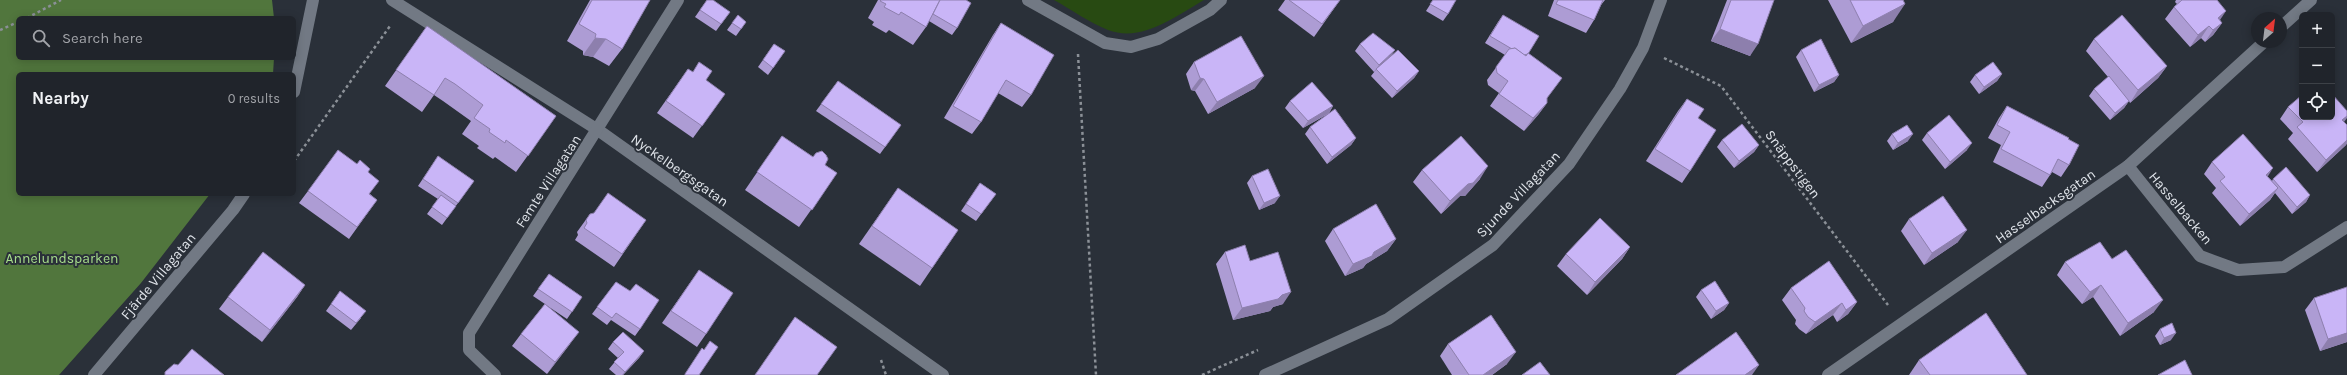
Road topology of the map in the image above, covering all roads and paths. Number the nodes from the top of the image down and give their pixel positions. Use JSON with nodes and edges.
{"nodes":[{"id":1,"x":61,"y":0,"type":"edge"},
{"id":2,"x":314,"y":0,"type":"edge"},
{"id":3,"x":392,"y":0,"type":"edge"},
{"id":4,"x":678,"y":0,"type":"edge"},
{"id":5,"x":1028,"y":0,"type":"edge"},
{"id":6,"x":1221,"y":0,"type":"edge"},
{"id":7,"x":1661,"y":0,"type":"edge"},
{"id":8,"x":2311,"y":0,"type":"edge"},
{"id":9,"x":402,"y":7,"type":"junction"},
{"id":10,"x":31,"y":16,"type":"edge"},
{"id":11,"x":2287,"y":22,"type":"edge"},
{"id":12,"x":16,"y":23,"type":"edge"},
{"id":13,"x":1076,"y":28,"type":"junction"},
{"id":14,"x":0,"y":30,"type":"edge"},
{"id":15,"x":1643,"y":48,"type":"junction"},
{"id":16,"x":2257,"y":48,"type":"edge"},
{"id":17,"x":296,"y":83,"type":"edge"},
{"id":18,"x":598,"y":130,"type":"junction"},
{"id":19,"x":296,"y":158,"type":"edge"},
{"id":20,"x":2128,"y":166,"type":"junction"},
{"id":21,"x":243,"y":196,"type":"edge"},
{"id":22,"x":2347,"y":226,"type":"edge"},
{"id":23,"x":1902,"y":323,"type":"junction"},
{"id":24,"x":1261,"y":349,"type":"dead end"},
{"id":25,"x":94,"y":375,"type":"edge"},
{"id":26,"x":495,"y":375,"type":"edge"},
{"id":27,"x":943,"y":375,"type":"edge"},
{"id":28,"x":1096,"y":375,"type":"edge"},
{"id":29,"x":1202,"y":375,"type":"edge"},
{"id":30,"x":1265,"y":375,"type":"edge"},
{"id":31,"x":1828,"y":375,"type":"edge"}],
"edges":[{"from":1,"to":10,"type":"path"},
{"from":2,"to":17,"type":"street"},
{"from":3,"to":9,"type":"street","name":"Nyckelbergsgatan"},
{"from":4,"to":18,"type":"street","name":"Femte Villagatan"},
{"from":5,"to":13,"type":"street"},
{"from":6,"to":13,"type":"street"},
{"from":7,"to":15,"type":"street","name":"Sjunde Villagatan"},
{"from":8,"to":11,"type":"street"},
{"from":9,"to":18,"type":"street","name":"Nyckelbergsgatan"},
{"from":9,"to":19,"type":"path"},
{"from":12,"to":14,"type":"path"},
{"from":13,"to":28,"type":"path"},
{"from":15,"to":23,"type":"path","name":"Snäppstigen"},
{"from":15,"to":30,"type":"street","name":"Sjunde Villagatan"},
{"from":16,"to":20,"type":"street","name":"Hasselbacksgatan"},
{"from":18,"to":26,"type":"street","name":"Femte Villagatan"},
{"from":18,"to":27,"type":"street","name":"Nyckelbergsgatan"},
{"from":20,"to":22,"type":"street","name":"Hasselbacken"},
{"from":20,"to":23,"type":"street","name":"Hasselbacksgatan"},
{"from":21,"to":25,"type":"street","name":"Fjärde Villagatan"},
{"from":23,"to":31,"type":"street","name":"Hasselbacksgatan"},
{"from":24,"to":29,"type":"path"}]}
